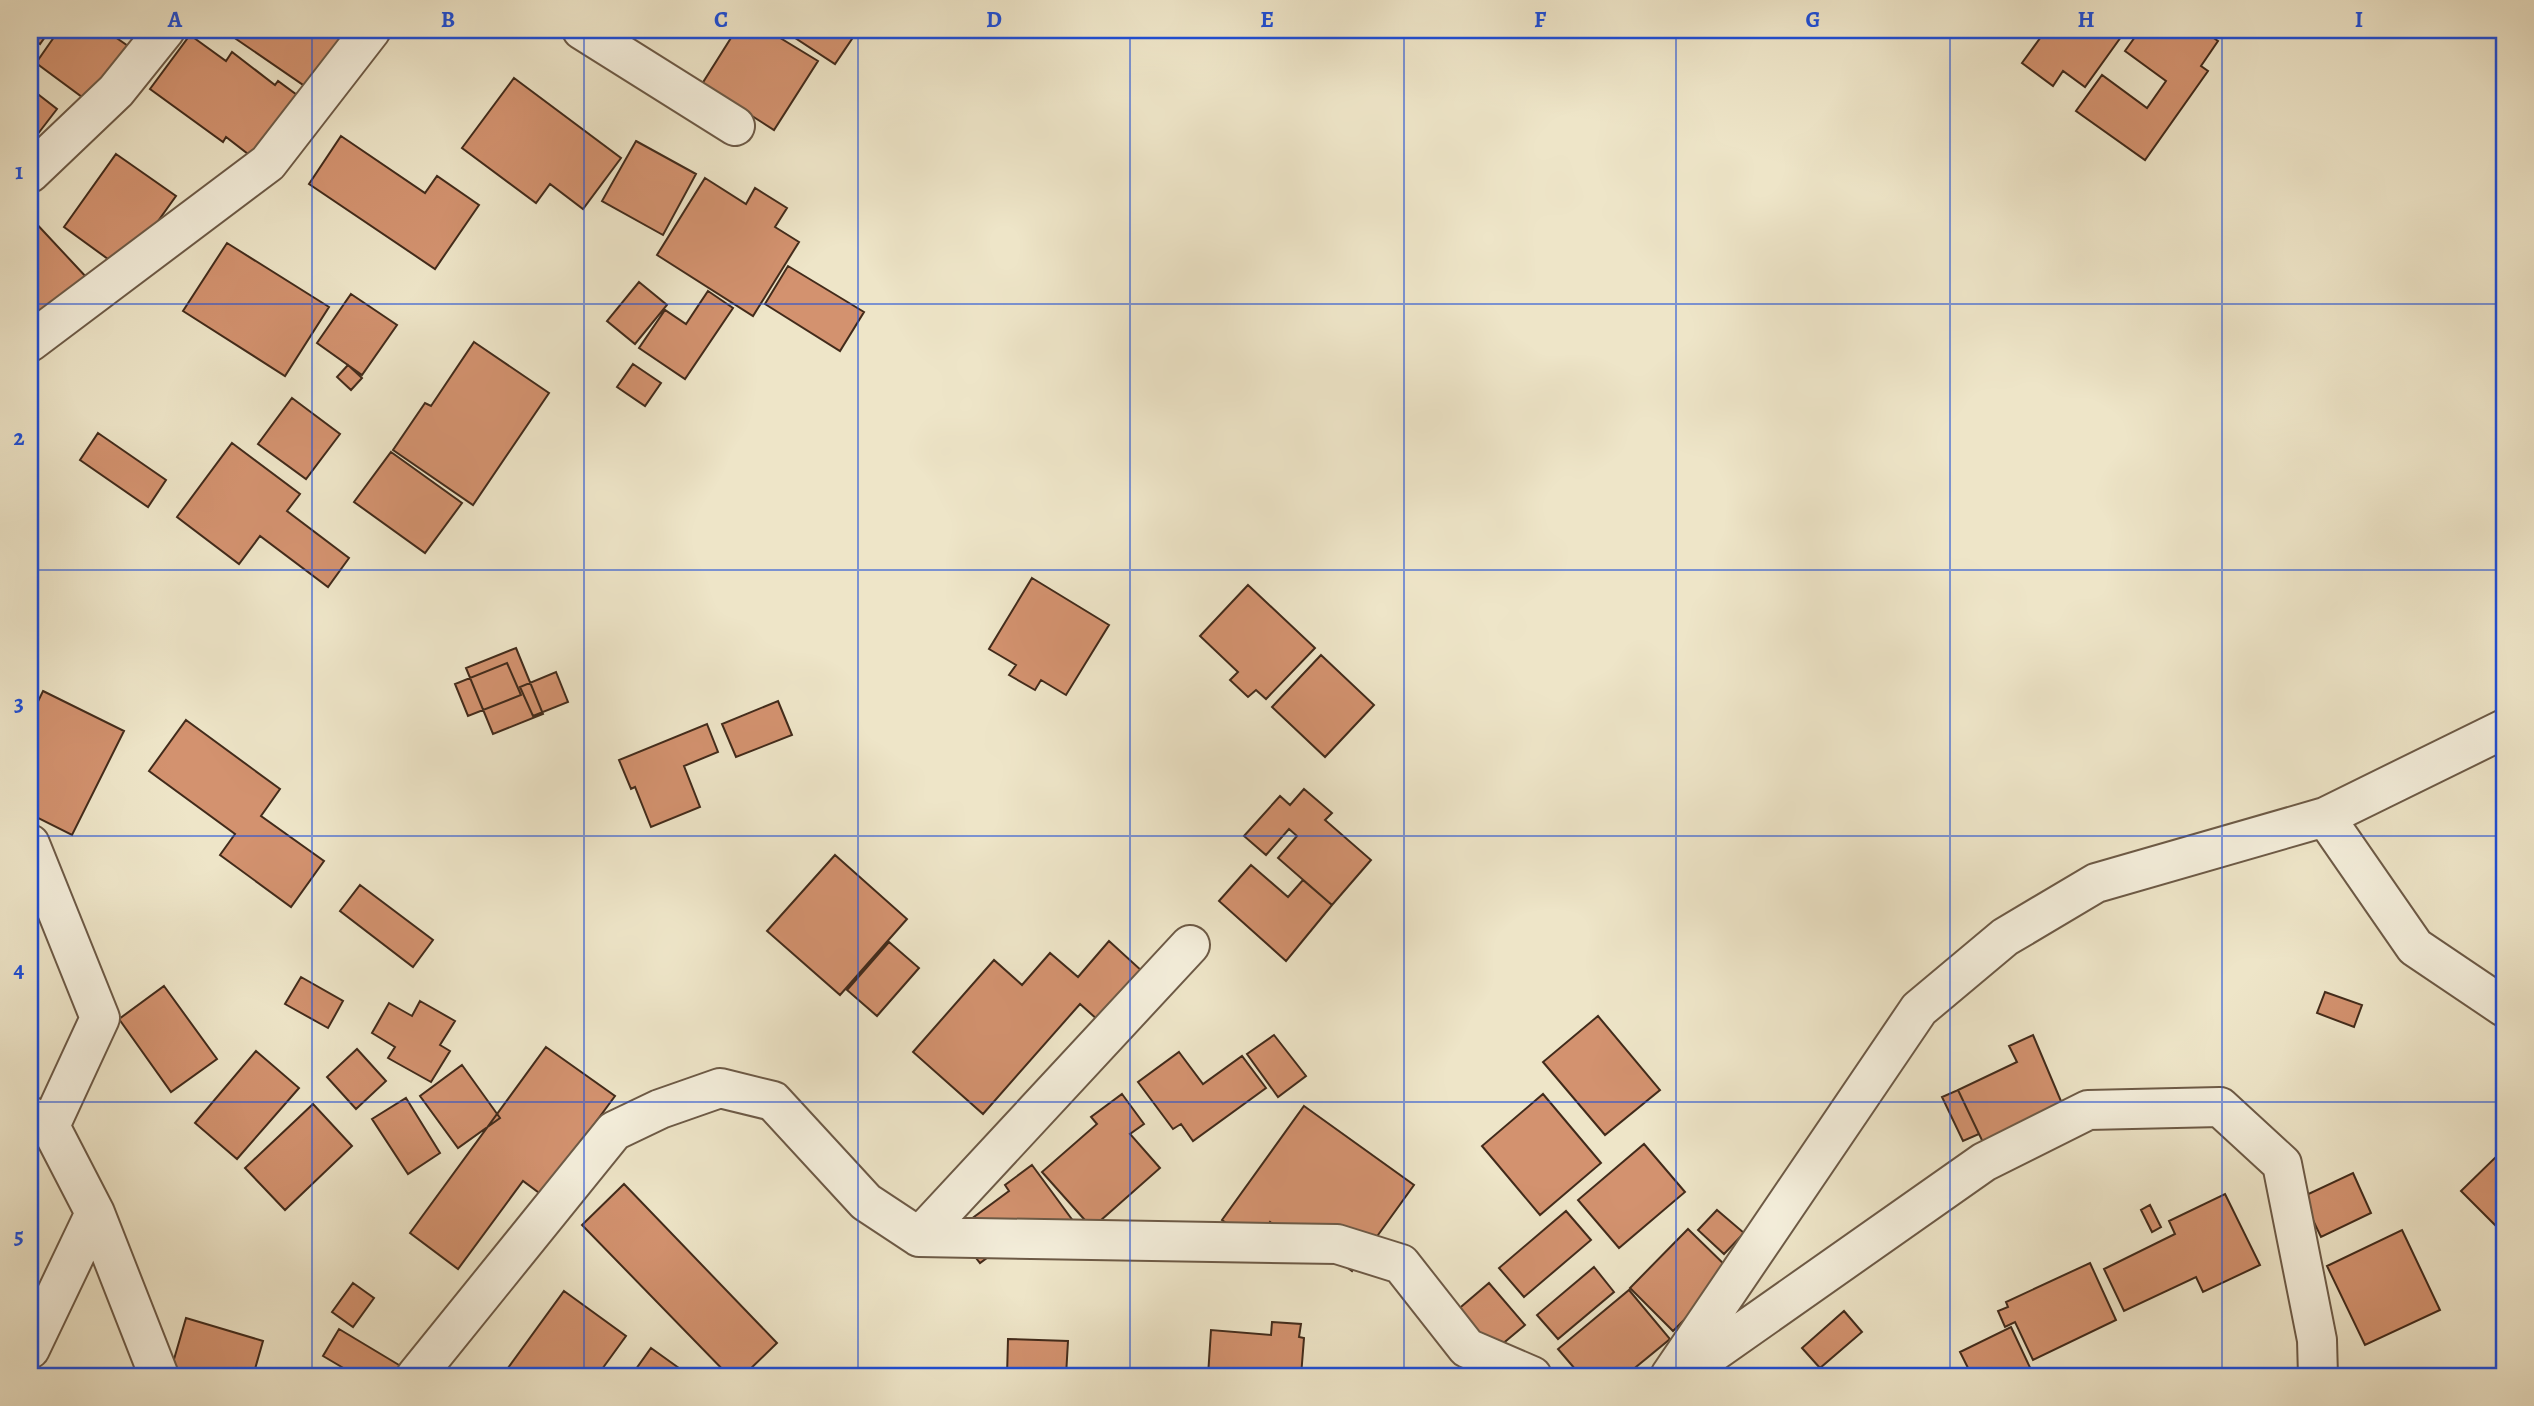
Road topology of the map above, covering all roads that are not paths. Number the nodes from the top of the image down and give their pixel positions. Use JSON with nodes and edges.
{"nodes":[{"id":1,"x":165,"y":30,"type":"edge"},
{"id":2,"x":371,"y":30,"type":"edge"},
{"id":3,"x":582,"y":30,"type":"edge"},
{"id":4,"x":735,"y":126,"type":"dead end"},
{"id":5,"x":30,"y":173,"type":"edge"},
{"id":6,"x":30,"y":342,"type":"edge"},
{"id":7,"x":2504,"y":729,"type":"edge"},
{"id":8,"x":2325,"y":817,"type":"junction"},
{"id":9,"x":30,"y":844,"type":"edge"},
{"id":10,"x":1189,"y":945,"type":"dead end"},
{"id":11,"x":2504,"y":1007,"type":"edge"},
{"id":12,"x":40,"y":1121,"type":"edge"},
{"id":13,"x":95,"y":1213,"type":"junction"},
{"id":14,"x":919,"y":1237,"type":"junction"},
{"id":15,"x":30,"y":1349,"type":"edge"},
{"id":16,"x":159,"y":1376,"type":"edge"},
{"id":17,"x":416,"y":1376,"type":"edge"},
{"id":18,"x":1532,"y":1376,"type":"edge"},
{"id":19,"x":1670,"y":1376,"type":"edge"},
{"id":20,"x":1679,"y":1376,"type":"edge"},
{"id":21,"x":2318,"y":1376,"type":"edge"}],
"edges":[{"from":1,"to":5,"type":"street"},
{"from":2,"to":6,"type":"street"},
{"from":3,"to":4,"type":"street"},
{"from":7,"to":8,"type":"street"},
{"from":8,"to":11,"type":"street"},
{"from":8,"to":19,"type":"street"},
{"from":9,"to":12,"type":"street"},
{"from":10,"to":14,"type":"street"},
{"from":12,"to":13,"type":"street"},
{"from":13,"to":15,"type":"street"},
{"from":13,"to":16,"type":"street"},
{"from":14,"to":17,"type":"street"},
{"from":14,"to":18,"type":"street"},
{"from":20,"to":21,"type":"street"}]}
